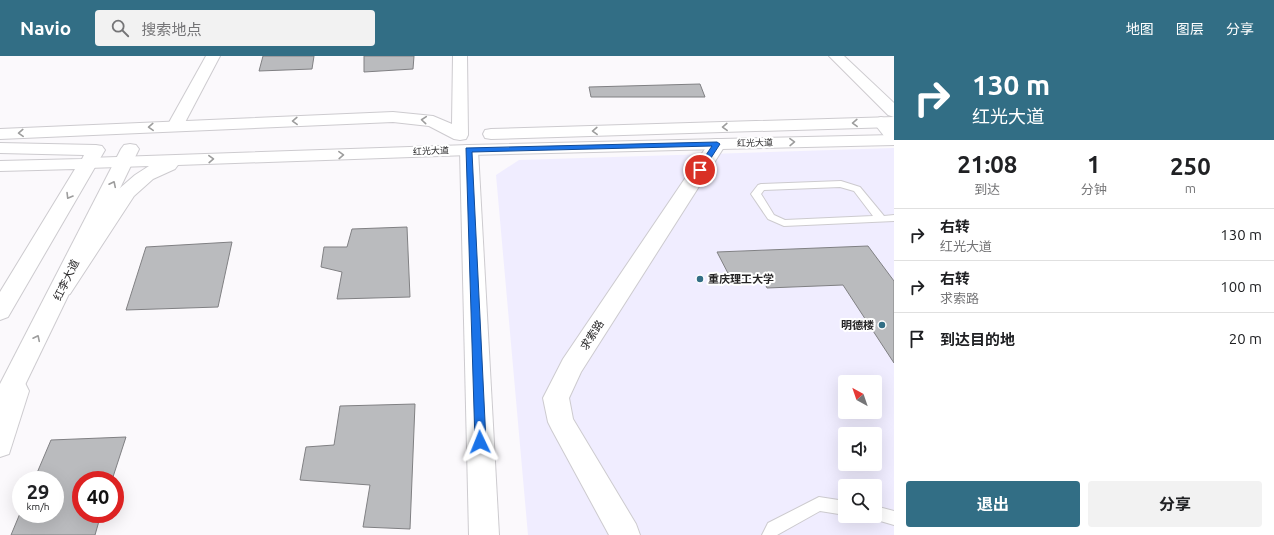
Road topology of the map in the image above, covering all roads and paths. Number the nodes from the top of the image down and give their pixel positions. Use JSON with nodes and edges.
{"nodes":[{"id":1,"x":213,"y":56,"type":"edge"},
{"id":2,"x":460,"y":56,"type":"edge"},
{"id":3,"x":836,"y":56,"type":"edge"},
{"id":4,"x":894,"y":112,"type":"edge"},
{"id":5,"x":887,"y":122,"type":"edge"},
{"id":6,"x":175,"y":126,"type":"junction"},
{"id":7,"x":0,"y":134,"type":"edge"},
{"id":8,"x":894,"y":136,"type":"edge"},
{"id":9,"x":894,"y":140,"type":"edge"},
{"id":10,"x":464,"y":142,"type":"junction"},
{"id":11,"x":717,"y":144,"type":"junction"},
{"id":12,"x":0,"y":148,"type":"edge"},
{"id":13,"x":127,"y":156,"type":"junction"},
{"id":14,"x":92,"y":157,"type":"junction"},
{"id":15,"x":184,"y":160,"type":"junction"},
{"id":16,"x":0,"y":166,"type":"edge"},
{"id":17,"x":894,"y":218,"type":"edge"},
{"id":18,"x":881,"y":219,"type":"junction"},
{"id":19,"x":62,"y":288,"type":"junction"},
{"id":20,"x":0,"y":311,"type":"edge"},
{"id":21,"x":22,"y":369,"type":"junction"},
{"id":22,"x":0,"y":410,"type":"edge"},
{"id":23,"x":0,"y":445,"type":"edge"},
{"id":24,"x":838,"y":507,"type":"edge"},
{"id":25,"x":882,"y":515,"type":"edge"},
{"id":26,"x":894,"y":518,"type":"edge"},
{"id":27,"x":484,"y":535,"type":"edge"},
{"id":28,"x":625,"y":535,"type":"edge"},
{"id":29,"x":769,"y":535,"type":"edge"}],
"edges":[{"from":1,"to":6,"type":"main road"},
{"from":2,"to":10,"type":"main road"},
{"from":3,"to":4,"type":"main road"},
{"from":5,"to":8,"type":"main road"},
{"from":5,"to":10,"type":"main road","name":"红光大道","one_way":true},
{"from":6,"to":7,"type":"main road","one_way":true},
{"from":10,"to":6,"type":"main road","one_way":true},
{"from":11,"to":9,"type":"main road","name":"红光大道","one_way":true},
{"from":10,"to":11,"type":"main road","name":"红光大道"},
{"from":10,"to":13,"type":"main road","name":"红光大道"},
{"from":15,"to":10,"type":"main road","name":"红光大道","one_way":true},
{"from":10,"to":27,"type":"main road"},
{"from":11,"to":28,"type":"main road","name":"求索路"},
{"from":12,"to":14,"type":"main road"},
{"from":13,"to":14,"type":"main road","name":"红光大道"},
{"from":13,"to":15,"type":"main road","name":"红光大道"},
{"from":19,"to":13,"type":"main road","name":"红李大道","one_way":true},
{"from":14,"to":16,"type":"main road"},
{"from":14,"to":20,"type":"main road","one_way":true},
{"from":15,"to":19,"type":"main road"},
{"from":17,"to":18,"type":"lane"},
{"from":18,"to":18,"type":"lane"},
{"from":21,"to":19,"type":"main road","name":"红李大道","one_way":true},
{"from":21,"to":22,"type":"main road","name":"红李大道"},
{"from":21,"to":23,"type":"main road"},
{"from":24,"to":29,"type":"lane"},
{"from":25,"to":26,"type":"lane"}]}
